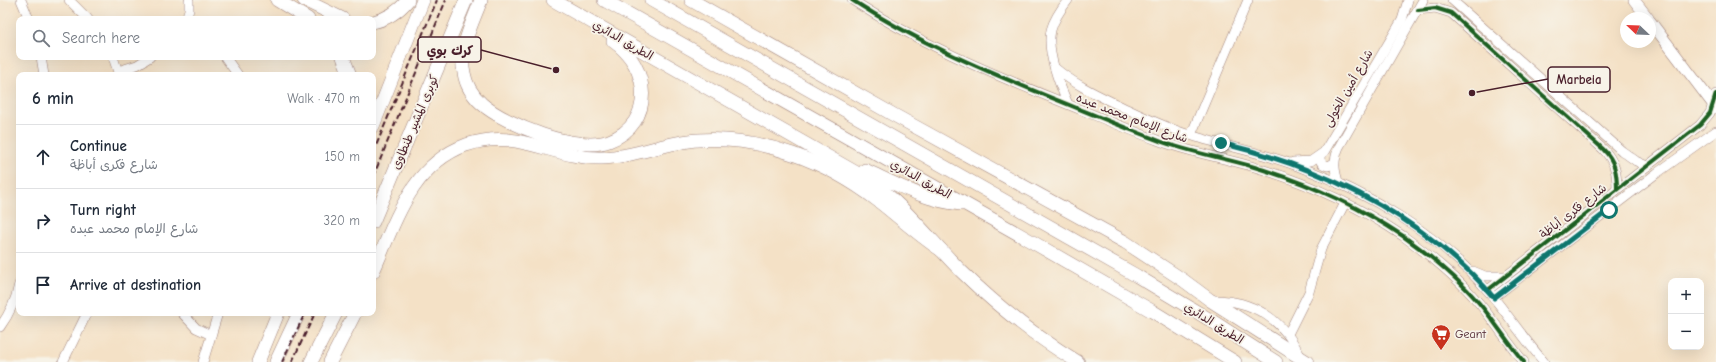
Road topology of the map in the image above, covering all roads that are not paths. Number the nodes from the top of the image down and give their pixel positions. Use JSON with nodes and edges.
{"nodes":[{"id":1,"x":21,"y":0,"type":"edge"},
{"id":2,"x":69,"y":0,"type":"edge"},
{"id":3,"x":189,"y":0,"type":"edge"},
{"id":4,"x":277,"y":0,"type":"edge"},
{"id":5,"x":304,"y":0,"type":"edge"},
{"id":6,"x":408,"y":0,"type":"edge"},
{"id":7,"x":423,"y":0,"type":"edge"},
{"id":8,"x":466,"y":0,"type":"edge"},
{"id":9,"x":481,"y":0,"type":"edge"},
{"id":10,"x":553,"y":0,"type":"edge"},
{"id":11,"x":604,"y":0,"type":"edge"},
{"id":12,"x":651,"y":0,"type":"edge"},
{"id":13,"x":692,"y":0,"type":"edge"},
{"id":14,"x":852,"y":0,"type":"edge"},
{"id":15,"x":1068,"y":0,"type":"edge"},
{"id":16,"x":1248,"y":0,"type":"edge"},
{"id":17,"x":1408,"y":0,"type":"edge"},
{"id":18,"x":1424,"y":0,"type":"edge"},
{"id":19,"x":1452,"y":0,"type":"edge"},
{"id":20,"x":1634,"y":0,"type":"edge"},
{"id":21,"x":1418,"y":10,"type":"junction"},
{"id":22,"x":572,"y":11,"type":"junction"},
{"id":23,"x":1643,"y":12,"type":"edge"},
{"id":24,"x":28,"y":16,"type":"edge"},
{"id":25,"x":85,"y":16,"type":"edge"},
{"id":26,"x":187,"y":16,"type":"edge"},
{"id":27,"x":303,"y":16,"type":"edge"},
{"id":28,"x":337,"y":16,"type":"edge"},
{"id":29,"x":376,"y":21,"type":"edge"},
{"id":30,"x":1656,"y":28,"type":"edge"},
{"id":31,"x":42,"y":60,"type":"edge"},
{"id":32,"x":114,"y":60,"type":"edge"},
{"id":33,"x":145,"y":60,"type":"edge"},
{"id":34,"x":227,"y":60,"type":"edge"},
{"id":35,"x":344,"y":60,"type":"edge"},
{"id":36,"x":1055,"y":68,"type":"junction"},
{"id":37,"x":44,"y":72,"type":"edge"},
{"id":38,"x":118,"y":72,"type":"edge"},
{"id":39,"x":120,"y":72,"type":"edge"},
{"id":40,"x":236,"y":72,"type":"edge"},
{"id":41,"x":349,"y":72,"type":"edge"},
{"id":42,"x":1715,"y":102,"type":"edge"},
{"id":43,"x":1068,"y":104,"type":"junction"},
{"id":44,"x":1126,"y":109,"type":"junction"},
{"id":45,"x":376,"y":118,"type":"edge"},
{"id":46,"x":1118,"y":124,"type":"junction"},
{"id":47,"x":1716,"y":131,"type":"edge"},
{"id":48,"x":1191,"y":135,"type":"junction"},
{"id":49,"x":1320,"y":157,"type":"junction"},
{"id":50,"x":1288,"y":162,"type":"junction"},
{"id":51,"x":840,"y":163,"type":"junction"},
{"id":52,"x":1334,"y":163,"type":"junction"},
{"id":53,"x":1648,"y":166,"type":"junction"},
{"id":54,"x":1339,"y":184,"type":"junction"},
{"id":55,"x":1617,"y":189,"type":"junction"},
{"id":56,"x":1345,"y":202,"type":"junction"},
{"id":57,"x":966,"y":204,"type":"junction"},
{"id":58,"x":1385,"y":208,"type":"junction"},
{"id":59,"x":376,"y":215,"type":"edge"},
{"id":60,"x":1378,"y":221,"type":"junction"},
{"id":61,"x":940,"y":250,"type":"junction"},
{"id":62,"x":376,"y":265,"type":"edge"},
{"id":63,"x":1466,"y":268,"type":"junction"},
{"id":64,"x":1504,"y":276,"type":"junction"},
{"id":65,"x":1491,"y":294,"type":"junction"},
{"id":66,"x":16,"y":298,"type":"edge"},
{"id":67,"x":1210,"y":300,"type":"junction"},
{"id":68,"x":86,"y":316,"type":"edge"},
{"id":69,"x":185,"y":316,"type":"edge"},
{"id":70,"x":217,"y":316,"type":"edge"},
{"id":71,"x":277,"y":316,"type":"edge"},
{"id":72,"x":298,"y":316,"type":"edge"},
{"id":73,"x":335,"y":316,"type":"edge"},
{"id":74,"x":353,"y":316,"type":"edge"},
{"id":75,"x":0,"y":327,"type":"edge"},
{"id":76,"x":1288,"y":334,"type":"junction"},
{"id":77,"x":211,"y":335,"type":"junction"},
{"id":78,"x":1304,"y":360,"type":"edge"},
{"id":79,"x":63,"y":362,"type":"edge"},
{"id":80,"x":203,"y":362,"type":"edge"},
{"id":81,"x":258,"y":362,"type":"edge"},
{"id":82,"x":276,"y":362,"type":"edge"},
{"id":83,"x":312,"y":362,"type":"edge"},
{"id":84,"x":330,"y":362,"type":"edge"},
{"id":85,"x":1078,"y":362,"type":"edge"},
{"id":86,"x":1235,"y":362,"type":"edge"},
{"id":87,"x":1276,"y":362,"type":"edge"},
{"id":88,"x":1524,"y":362,"type":"edge"},
{"id":89,"x":1544,"y":362,"type":"edge"}],
"edges":[{"from":1,"to":24,"type":"street"},
{"from":2,"to":25,"type":"street"},
{"from":3,"to":26,"type":"street"},
{"from":4,"to":27,"type":"highway"},
{"from":5,"to":28,"type":"highway"},
{"from":6,"to":29,"type":"highway"},
{"from":7,"to":45,"type":"highway"},
{"from":8,"to":59,"type":"highway","name":"كوبرى المشير طنطاوى"},
{"from":9,"to":22,"type":"highway"},
{"from":10,"to":22,"type":"highway","name":"الطريق الدائري"},
{"from":11,"to":57,"type":"highway","name":"الطريق الدائري"},
{"from":12,"to":87,"type":"highway","name":"الطريق الدائري"},
{"from":13,"to":67,"type":"highway","name":"الطريق الدائري"},
{"from":14,"to":43,"type":"street","name":"شارع الإمام محمد عبده"},
{"from":15,"to":36,"type":"street","name":"شارع الإمام محمد عبده"},
{"from":16,"to":48,"type":"street"},
{"from":17,"to":49,"type":"street","name":"شارع أمين الخولى"},
{"from":18,"to":21,"type":"street","name":"شارع أمين الخولى"},
{"from":19,"to":53,"type":"street"},
{"from":20,"to":23,"type":"main road"},
{"from":21,"to":52,"type":"street","name":"شارع أمين الخولى"},
{"from":21,"to":55,"type":"street"},
{"from":22,"to":51,"type":"highway","name":"الطريق الدائري"},
{"from":30,"to":42,"type":"main road"},
{"from":31,"to":37,"type":"street"},
{"from":32,"to":38,"type":"street"},
{"from":33,"to":39,"type":"street"},
{"from":34,"to":40,"type":"street"},
{"from":35,"to":41,"type":"highway"},
{"from":36,"to":43,"type":"street","name":"شارع الإمام محمد عبده"},
{"from":36,"to":44,"type":"street","name":"شارع الإمام محمد عبده"},
{"from":42,"to":53,"type":"street","name":"شارع فكرى أباظة"},
{"from":43,"to":46,"type":"street","name":"شارع الإمام محمد عبده"},
{"from":44,"to":46,"type":"street"},
{"from":44,"to":48,"type":"street","name":"شارع الإمام محمد عبده"},
{"from":46,"to":56,"type":"street","name":"شارع الإمام محمد عبده"},
{"from":47,"to":65,"type":"street","name":"شارع فكرى أباظة"},
{"from":48,"to":50,"type":"street","name":"شارع الإمام محمد عبده"},
{"from":49,"to":50,"type":"street"},
{"from":49,"to":52,"type":"street"},
{"from":50,"to":54,"type":"street","name":"شارع الإمام محمد عبده"},
{"from":51,"to":57,"type":"highway"},
{"from":51,"to":61,"type":"highway","name":"الطريق الدائري"},
{"from":52,"to":54,"type":"street"},
{"from":53,"to":55,"type":"street","name":"شارع فكرى أباظة"},
{"from":54,"to":58,"type":"street","name":"شارع الإمام محمد عبده"},
{"from":55,"to":64,"type":"street","name":"شارع فكرى أباظة"},
{"from":56,"to":60,"type":"street","name":"شارع الإمام محمد عبده"},
{"from":56,"to":76,"type":"street"},
{"from":57,"to":86,"type":"highway","name":"الطريق الدائري"},
{"from":58,"to":60,"type":"street"},
{"from":58,"to":63,"type":"street","name":"شارع الإمام محمد عبده"},
{"from":60,"to":88,"type":"street","name":"شارع الإمام محمد عبده"},
{"from":61,"to":62,"type":"highway"},
{"from":61,"to":85,"type":"highway","name":"الطريق الدائري"},
{"from":63,"to":64,"type":"street"},
{"from":63,"to":65,"type":"street","name":"شارع الإمام محمد عبده"},
{"from":64,"to":65,"type":"street","name":"شارع فكرى أباظة"},
{"from":65,"to":89,"type":"street","name":"شارع الإمام محمد عبده"},
{"from":66,"to":75,"type":"street"},
{"from":67,"to":76,"type":"street"},
{"from":67,"to":78,"type":"highway","name":"الطريق الدائري"},
{"from":68,"to":79,"type":"street"},
{"from":69,"to":77,"type":"street"},
{"from":70,"to":77,"type":"street"},
{"from":71,"to":81,"type":"highway"},
{"from":72,"to":82,"type":"highway"},
{"from":73,"to":83,"type":"highway"},
{"from":74,"to":84,"type":"highway"},
{"from":76,"to":78,"type":"street"},
{"from":77,"to":80,"type":"street"}]}
